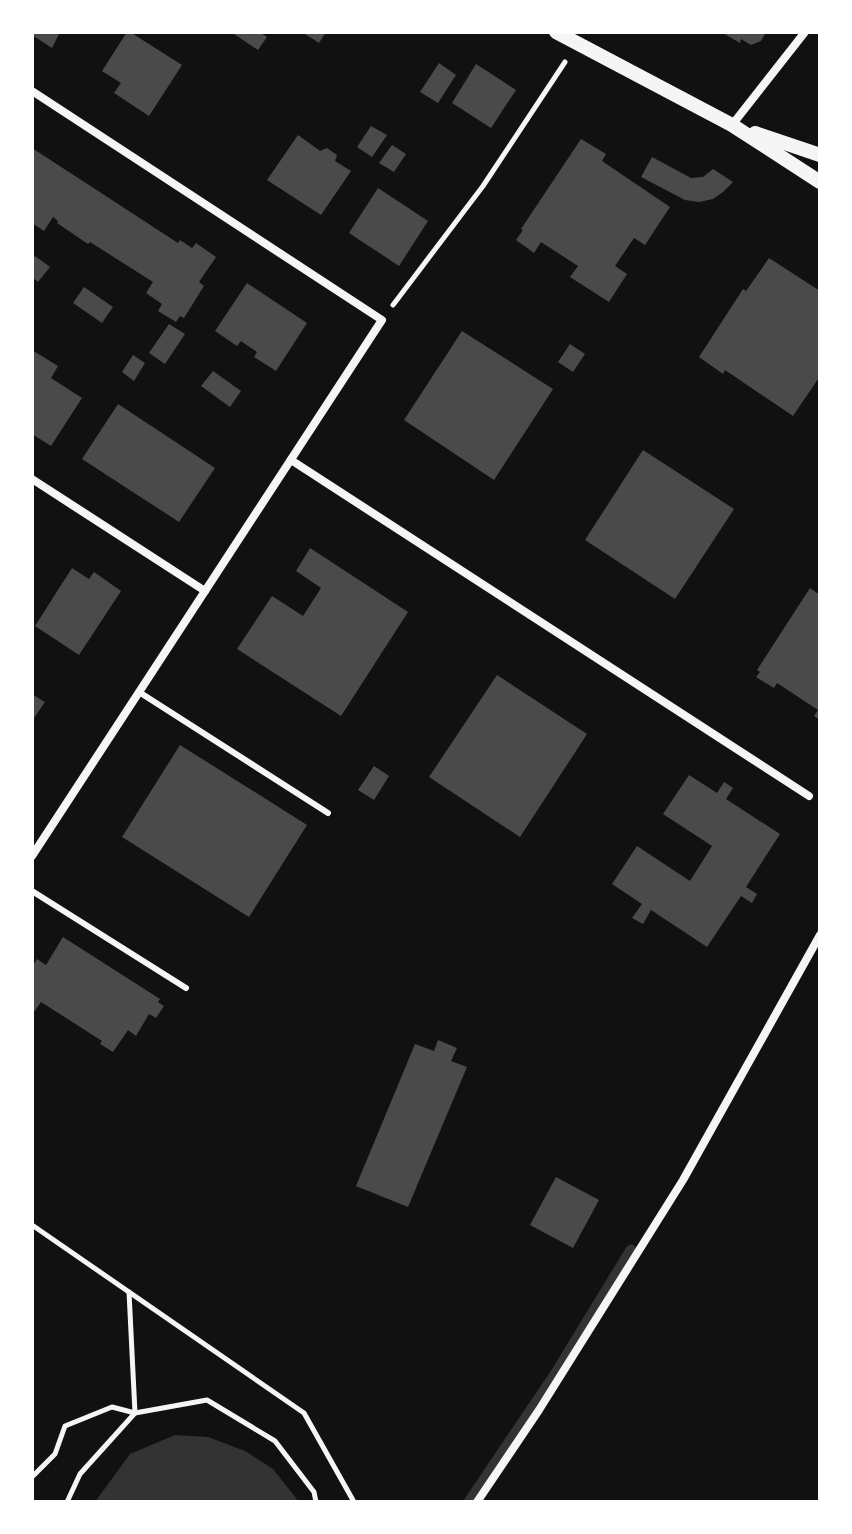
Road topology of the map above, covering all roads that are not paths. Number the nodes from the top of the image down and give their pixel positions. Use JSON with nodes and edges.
{"nodes":[{"id":1,"x":556,"y":32,"type":"edge"},
{"id":2,"x":805,"y":32,"type":"edge"},
{"id":3,"x":32,"y":91,"type":"edge"},
{"id":4,"x":732,"y":125,"type":"junction"},
{"id":5,"x":820,"y":155,"type":"edge"},
{"id":6,"x":820,"y":182,"type":"edge"},
{"id":7,"x":291,"y":460,"type":"junction"},
{"id":8,"x":32,"y":479,"type":"edge"},
{"id":9,"x":205,"y":591,"type":"junction"},
{"id":10,"x":139,"y":692,"type":"junction"},
{"id":11,"x":809,"y":796,"type":"dead end"},
{"id":12,"x":328,"y":813,"type":"dead end"},
{"id":13,"x":36,"y":840,"type":"edge"},
{"id":14,"x":32,"y":856,"type":"edge"},
{"id":15,"x":32,"y":891,"type":"edge"},
{"id":16,"x":820,"y":935,"type":"edge"},
{"id":17,"x":186,"y":988,"type":"dead end"},
{"id":18,"x":477,"y":1502,"type":"edge"}],
"edges":[{"from":1,"to":4,"type":"street"},
{"from":2,"to":4,"type":"street"},
{"from":3,"to":7,"type":"street"},
{"from":4,"to":5,"type":"street"},
{"from":4,"to":6,"type":"street"},
{"from":7,"to":9,"type":"street"},
{"from":7,"to":11,"type":"street"},
{"from":8,"to":9,"type":"street"},
{"from":9,"to":10,"type":"street"},
{"from":10,"to":12,"type":"lane"},
{"from":10,"to":13,"type":"street"},
{"from":13,"to":14,"type":"street"},
{"from":15,"to":17,"type":"lane"},
{"from":16,"to":18,"type":"street"}]}
